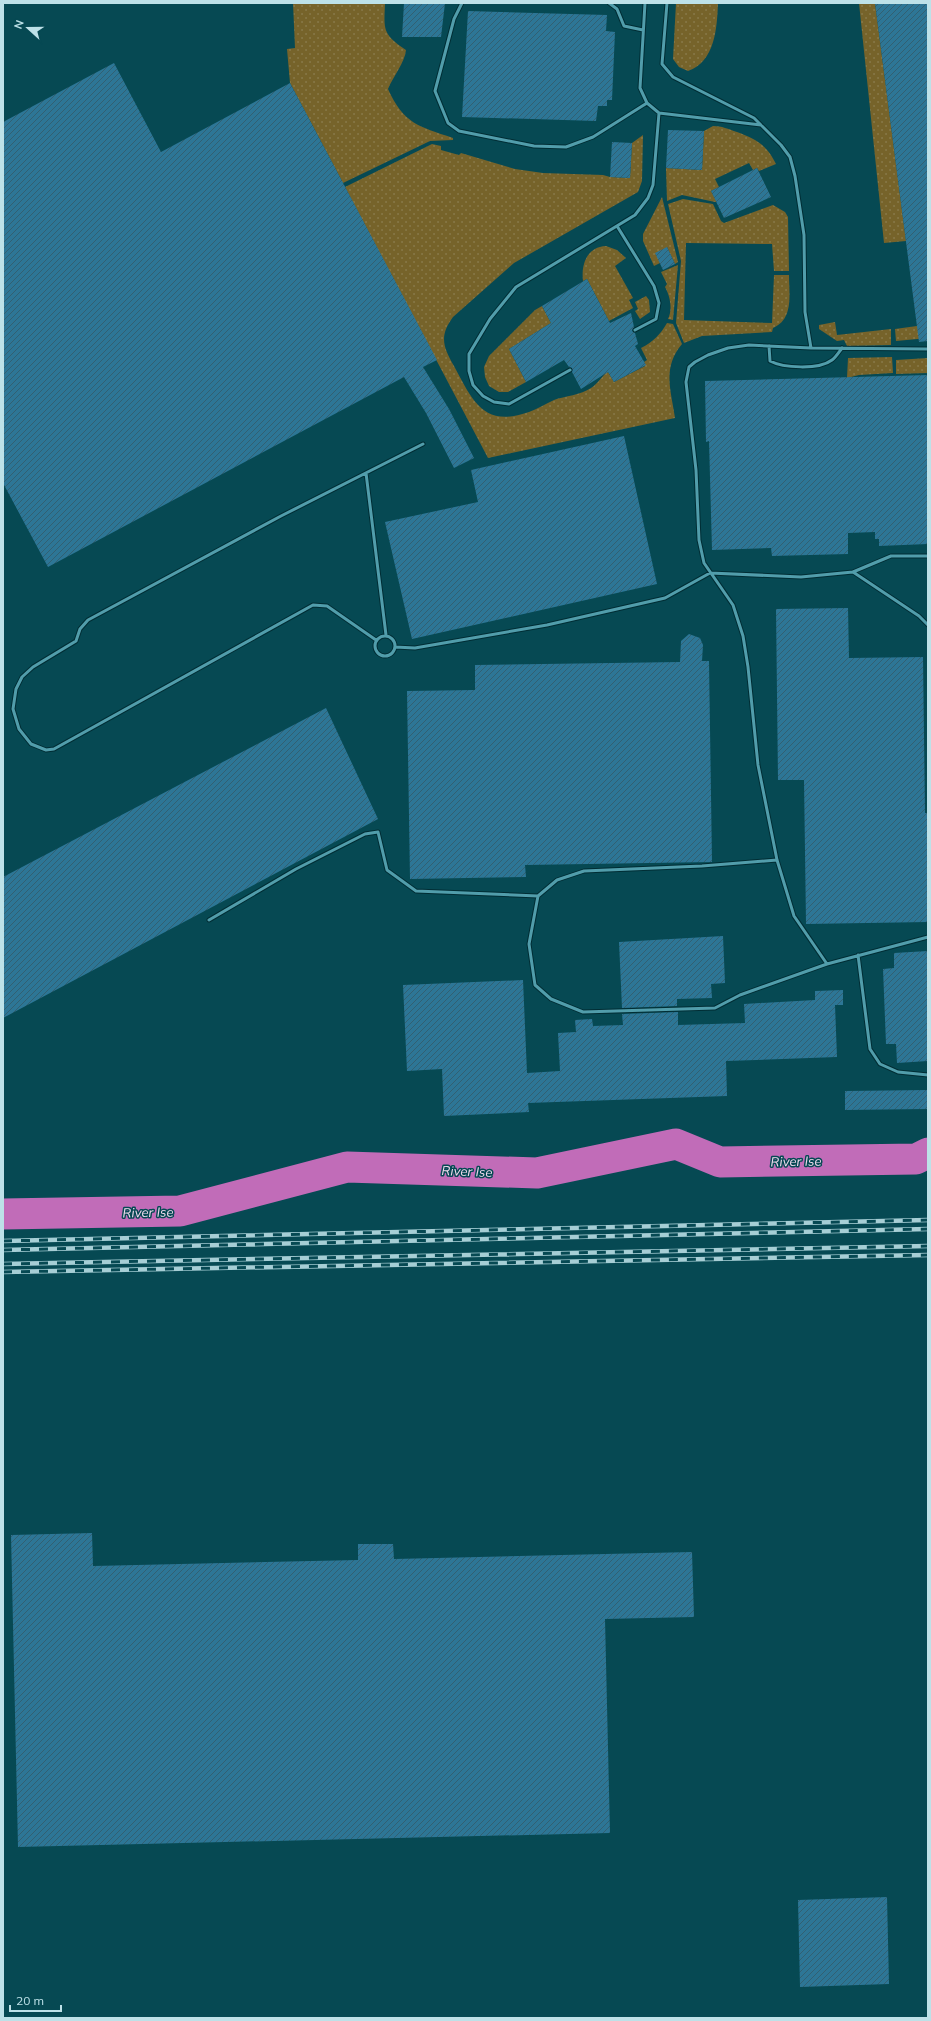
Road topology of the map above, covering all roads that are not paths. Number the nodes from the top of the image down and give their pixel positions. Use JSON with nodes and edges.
{"nodes":[{"id":1,"x":462,"y":3,"type":"edge"},
{"id":2,"x":608,"y":3,"type":"edge"},
{"id":3,"x":645,"y":3,"type":"edge"},
{"id":4,"x":667,"y":3,"type":"edge"},
{"id":5,"x":643,"y":30,"type":"junction"},
{"id":6,"x":647,"y":103,"type":"junction"},
{"id":7,"x":659,"y":113,"type":"junction"},
{"id":8,"x":761,"y":125,"type":"junction"},
{"id":9,"x":617,"y":226,"type":"junction"},
{"id":10,"x":635,"y":330,"type":"dead end"},
{"id":11,"x":769,"y":346,"type":"junction"},
{"id":12,"x":811,"y":348,"type":"junction"},
{"id":13,"x":842,"y":348,"type":"junction"},
{"id":14,"x":928,"y":349,"type":"edge"},
{"id":15,"x":570,"y":370,"type":"dead end"},
{"id":16,"x":423,"y":444,"type":"dead end"},
{"id":17,"x":366,"y":473,"type":"junction"},
{"id":18,"x":928,"y":556,"type":"edge"},
{"id":19,"x":853,"y":572,"type":"junction"},
{"id":20,"x":710,"y":573,"type":"junction"},
{"id":21,"x":928,"y":625,"type":"edge"},
{"id":22,"x":386,"y":636,"type":"junction"},
{"id":23,"x":376,"y":640,"type":"junction"},
{"id":24,"x":396,"y":648,"type":"junction"},
{"id":25,"x":777,"y":860,"type":"junction"},
{"id":26,"x":538,"y":896,"type":"junction"},
{"id":27,"x":209,"y":920,"type":"dead end"},
{"id":28,"x":928,"y":937,"type":"edge"},
{"id":29,"x":858,"y":955,"type":"junction"},
{"id":30,"x":827,"y":964,"type":"junction"},
{"id":31,"x":928,"y":1075,"type":"edge"}],
"edges":[{"from":1,"to":6,"type":"lane"},
{"from":2,"to":5,"type":"lane"},
{"from":3,"to":5,"type":"lane"},
{"from":4,"to":8,"type":"lane"},
{"from":5,"to":6,"type":"lane"},
{"from":6,"to":7,"type":"lane"},
{"from":7,"to":8,"type":"lane"},
{"from":7,"to":9,"type":"lane"},
{"from":8,"to":12,"type":"lane"},
{"from":9,"to":10,"type":"lane"},
{"from":9,"to":15,"type":"lane"},
{"from":11,"to":12,"type":"lane"},
{"from":11,"to":13,"type":"lane"},
{"from":11,"to":20,"type":"lane"},
{"from":12,"to":13,"type":"lane"},
{"from":13,"to":14,"type":"lane"},
{"from":16,"to":17,"type":"lane"},
{"from":17,"to":22,"type":"lane"},
{"from":17,"to":23,"type":"lane"},
{"from":18,"to":19,"type":"lane"},
{"from":19,"to":20,"type":"lane"},
{"from":19,"to":21,"type":"lane"},
{"from":20,"to":24,"type":"lane"},
{"from":20,"to":25,"type":"lane"},
{"from":22,"to":23,"type":"lane"},
{"from":22,"to":24,"type":"lane"},
{"from":23,"to":24,"type":"lane"},
{"from":25,"to":26,"type":"lane"},
{"from":25,"to":30,"type":"lane"},
{"from":26,"to":27,"type":"lane"},
{"from":26,"to":30,"type":"lane"},
{"from":28,"to":29,"type":"lane"},
{"from":29,"to":30,"type":"lane"},
{"from":29,"to":31,"type":"lane"}]}
